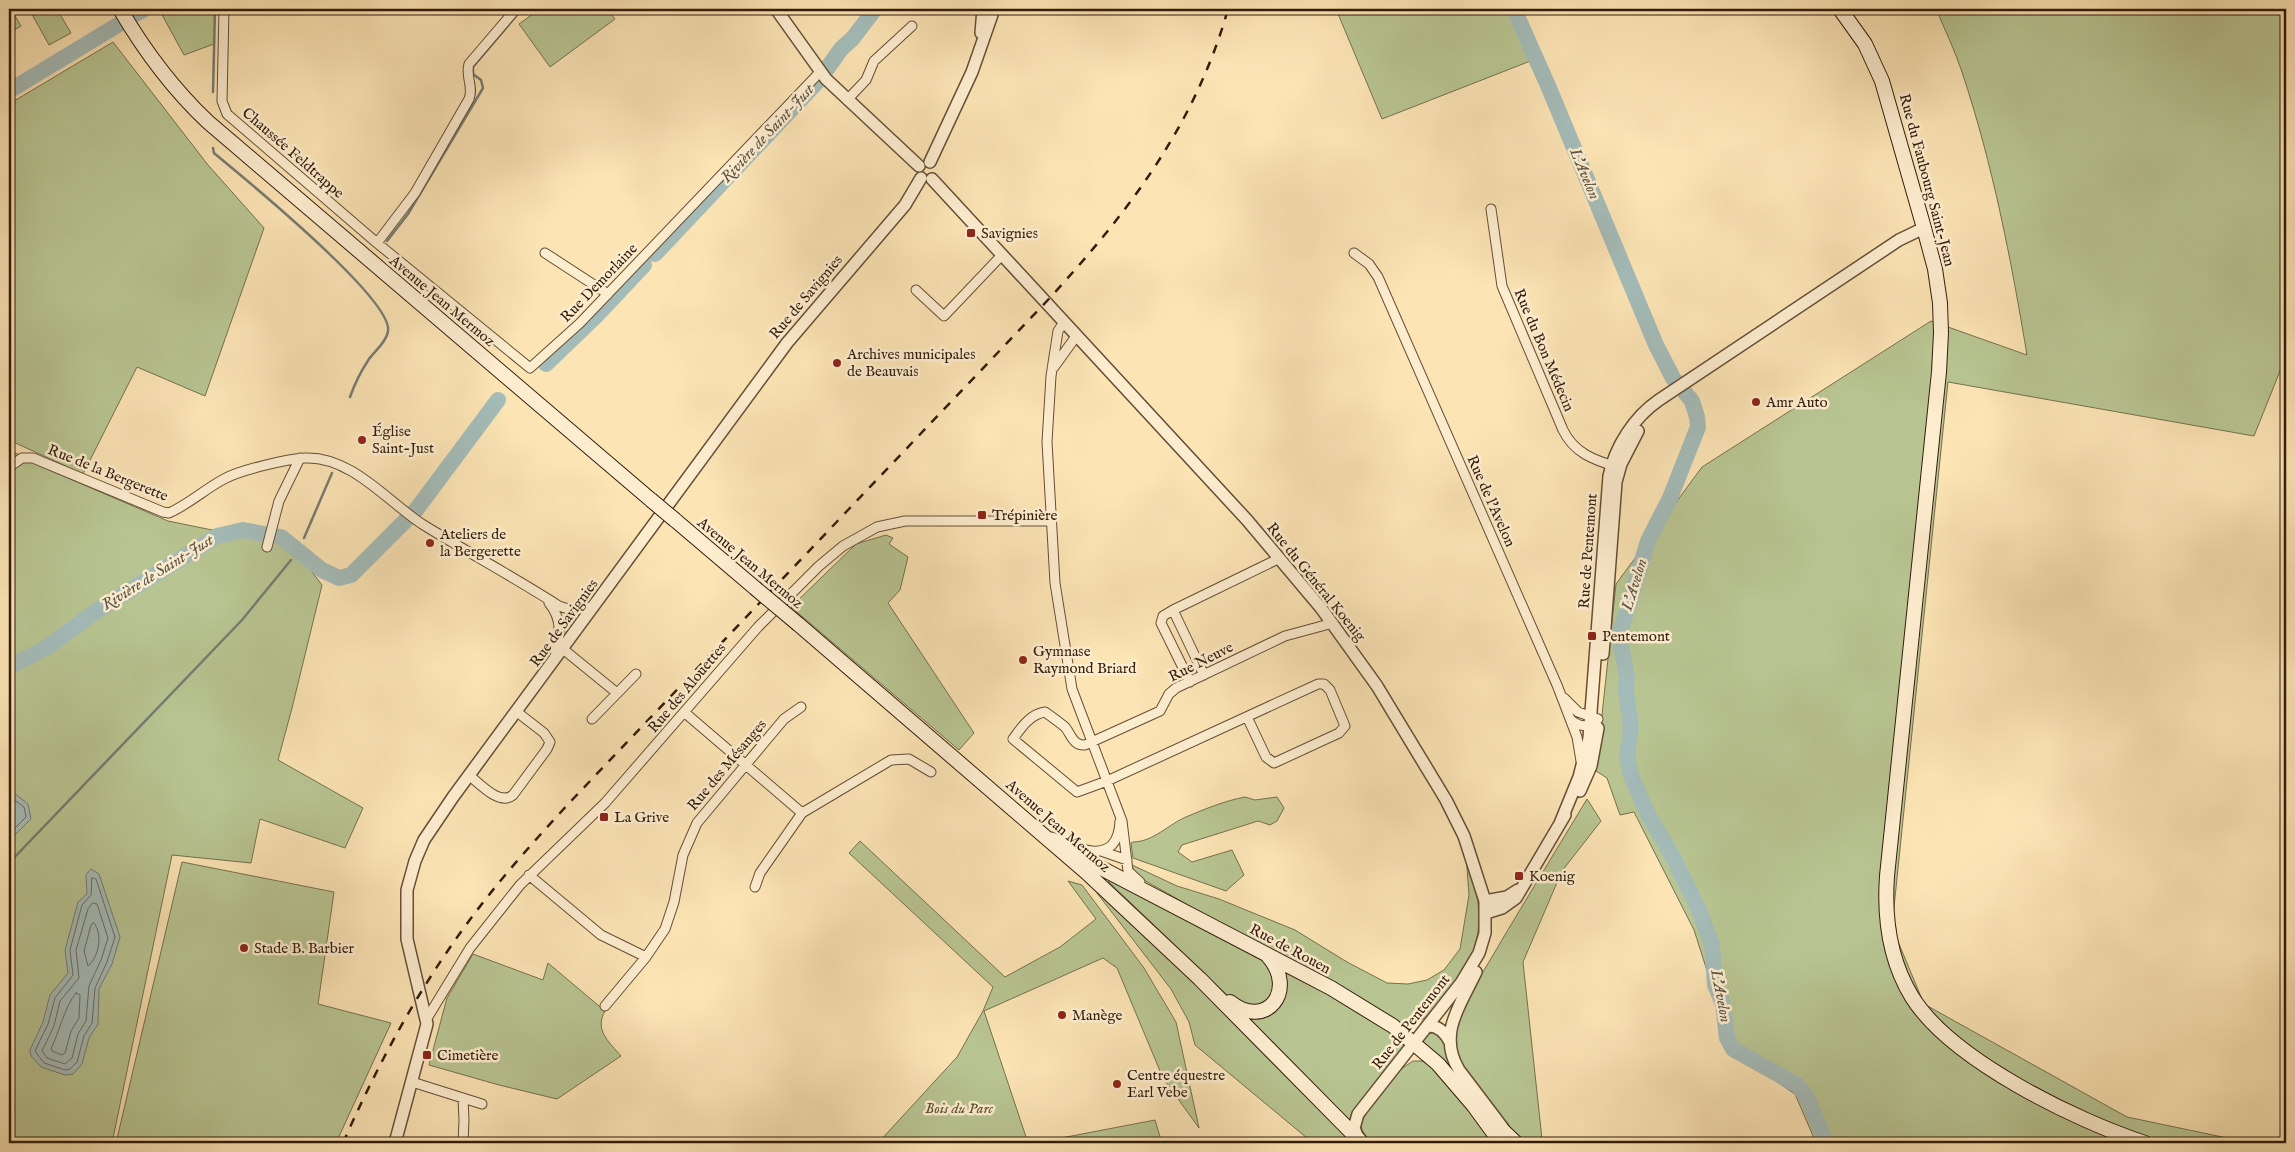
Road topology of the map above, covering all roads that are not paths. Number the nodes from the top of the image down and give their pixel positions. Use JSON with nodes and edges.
{"nodes":[{"id":1,"x":120,"y":9,"type":"edge"},
{"id":2,"x":224,"y":9,"type":"edge"},
{"id":3,"x":516,"y":9,"type":"edge"},
{"id":4,"x":776,"y":9,"type":"edge"},
{"id":5,"x":984,"y":9,"type":"edge"},
{"id":6,"x":994,"y":9,"type":"edge"},
{"id":7,"x":1840,"y":9,"type":"edge"},
{"id":8,"x":912,"y":26,"type":"dead end"},
{"id":9,"x":979,"y":54,"type":"junction"},
{"id":10,"x":822,"y":75,"type":"junction"},
{"id":11,"x":847,"y":100,"type":"junction"},
{"id":12,"x":924,"y":164,"type":"junction"},
{"id":13,"x":927,"y":179,"type":"junction"},
{"id":14,"x":1491,"y":209,"type":"dead end"},
{"id":15,"x":1924,"y":228,"type":"junction"},
{"id":16,"x":377,"y":243,"type":"junction"},
{"id":17,"x":545,"y":253,"type":"dead end"},
{"id":18,"x":1002,"y":254,"type":"junction"},
{"id":19,"x":1354,"y":254,"type":"dead end"},
{"id":20,"x":916,"y":290,"type":"dead end"},
{"id":21,"x":608,"y":294,"type":"junction"},
{"id":22,"x":1064,"y":322,"type":"junction"},
{"id":23,"x":1077,"y":335,"type":"junction"},
{"id":24,"x":1052,"y":371,"type":"junction"},
{"id":25,"x":300,"y":458,"type":"junction"},
{"id":26,"x":9,"y":467,"type":"edge"},
{"id":27,"x":1616,"y":467,"type":"junction"},
{"id":28,"x":1051,"y":521,"type":"junction"},
{"id":29,"x":268,"y":539,"type":"dead end"},
{"id":30,"x":1280,"y":558,"type":"junction"},
{"id":31,"x":538,"y":592,"type":"junction"},
{"id":32,"x":593,"y":607,"type":"junction"},
{"id":33,"x":1173,"y":610,"type":"junction"},
{"id":34,"x":1333,"y":623,"type":"junction"},
{"id":35,"x":563,"y":649,"type":"junction"},
{"id":36,"x":553,"y":663,"type":"junction"},
{"id":37,"x":636,"y":674,"type":"dead end"},
{"id":38,"x":1204,"y":675,"type":"junction"},
{"id":39,"x":1190,"y":682,"type":"junction"},
{"id":40,"x":1557,"y":685,"type":"junction"},
{"id":41,"x":617,"y":693,"type":"junction"},
{"id":42,"x":800,"y":707,"type":"dead end"},
{"id":43,"x":517,"y":712,"type":"junction"},
{"id":44,"x":684,"y":712,"type":"junction"},
{"id":45,"x":1246,"y":717,"type":"junction"},
{"id":46,"x":1569,"y":718,"type":"junction"},
{"id":47,"x":592,"y":719,"type":"dead end"},
{"id":48,"x":1593,"y":720,"type":"junction"},
{"id":49,"x":1092,"y":742,"type":"junction"},
{"id":50,"x":745,"y":764,"type":"junction"},
{"id":51,"x":1581,"y":770,"type":"junction"},
{"id":52,"x":930,"y":772,"type":"dead end"},
{"id":53,"x":470,"y":776,"type":"junction"},
{"id":54,"x":1107,"y":781,"type":"junction"},
{"id":55,"x":802,"y":813,"type":"junction"},
{"id":56,"x":1120,"y":814,"type":"junction"},
{"id":57,"x":1561,"y":821,"type":"junction"},
{"id":58,"x":1031,"y":822,"type":"junction"},
{"id":59,"x":1046,"y":834,"type":"junction"},
{"id":60,"x":1101,"y":851,"type":"junction"},
{"id":61,"x":1126,"y":860,"type":"junction"},
{"id":62,"x":529,"y":875,"type":"junction"},
{"id":63,"x":756,"y":886,"type":"dead end"},
{"id":64,"x":1522,"y":886,"type":"junction"},
{"id":65,"x":1485,"y":901,"type":"junction"},
{"id":66,"x":1172,"y":906,"type":"junction"},
{"id":67,"x":1486,"y":914,"type":"junction"},
{"id":68,"x":1484,"y":939,"type":"junction"},
{"id":69,"x":1267,"y":955,"type":"junction"},
{"id":70,"x":646,"y":957,"type":"junction"},
{"id":71,"x":1200,"y":979,"type":"junction"},
{"id":72,"x":605,"y":1006,"type":"dead end"},
{"id":73,"x":426,"y":1020,"type":"junction"},
{"id":74,"x":1426,"y":1026,"type":"junction"},
{"id":75,"x":1414,"y":1042,"type":"junction"},
{"id":76,"x":1450,"y":1042,"type":"junction"},
{"id":77,"x":412,"y":1082,"type":"junction"},
{"id":78,"x":463,"y":1098,"type":"junction"},
{"id":79,"x":482,"y":1104,"type":"dead end"},
{"id":80,"x":1510,"y":1142,"type":"edge"},
{"id":81,"x":395,"y":1143,"type":"edge"},
{"id":82,"x":463,"y":1143,"type":"edge"},
{"id":83,"x":1362,"y":1143,"type":"edge"},
{"id":84,"x":2145,"y":1143,"type":"edge"}],
"edges":[{"from":1,"to":58,"type":"main road","name":"Avenue Jean Mermoz","bridge":true},
{"from":2,"to":16,"type":"street","name":"Chaussée Feldtrappe"},
{"from":3,"to":16,"type":"street"},
{"from":4,"to":10,"type":"street"},
{"from":5,"to":9,"type":"street"},
{"from":6,"to":9,"type":"street"},
{"from":7,"to":15,"type":"main road","name":"Rue du Faubourg Saint-Jean"},
{"from":8,"to":11,"type":"street"},
{"from":9,"to":12,"type":"street"},
{"from":10,"to":11,"type":"street"},
{"from":10,"to":21,"type":"street","name":"Rue Demorlaine"},
{"from":11,"to":12,"type":"street"},
{"from":12,"to":13,"type":"street"},
{"from":12,"to":13,"type":"street"},
{"from":13,"to":18,"type":"street","name":"Rue du Général Koenig"},
{"from":13,"to":32,"type":"street","name":"Rue de Savignies"},
{"from":14,"to":27,"type":"street","name":"Rue du Bon Médecin"},
{"from":15,"to":27,"type":"street","name":"Rue de Pentemont"},
{"from":15,"to":84,"type":"main road","name":"Rue du Faubourg Saint-Jean"},
{"from":16,"to":21,"type":"street","name":"Rue Demorlaine"},
{"from":17,"to":21,"type":"street"},
{"from":18,"to":20,"type":"street"},
{"from":18,"to":22,"type":"street","name":"Rue du Général Koenig"},
{"from":19,"to":40,"type":"street","name":"Rue de l'Avelon"},
{"from":22,"to":23,"type":"street","name":"Rue du Général Koenig"},
{"from":22,"to":24,"type":"street"},
{"from":23,"to":24,"type":"street"},
{"from":23,"to":30,"type":"street","name":"Rue du Général Koenig"},
{"from":24,"to":28,"type":"street"},
{"from":25,"to":26,"type":"street","name":"Rue de la Bergerette"},
{"from":25,"to":29,"type":"street"},
{"from":25,"to":31,"type":"street","name":"Rue de la Bergerette"},
{"from":27,"to":48,"type":"street","name":"Rue de Pentemont"},
{"from":28,"to":44,"type":"street","name":"Rue des Alouettes"},
{"from":28,"to":49,"type":"street"},
{"from":30,"to":33,"type":"street"},
{"from":30,"to":34,"type":"street","name":"Rue du Général Koenig"},
{"from":31,"to":32,"type":"street","name":"Rue de la Bergerette"},
{"from":31,"to":36,"type":"street","name":"Rue de la Bergerette"},
{"from":32,"to":35,"type":"street","name":"Rue de Savignies"},
{"from":33,"to":38,"type":"street"},
{"from":33,"to":39,"type":"street"},
{"from":34,"to":38,"type":"street","name":"Rue Neuve"},
{"from":34,"to":65,"type":"street","name":"Rue du Général Koenig"},
{"from":35,"to":36,"type":"street","name":"Rue de Savignies"},
{"from":35,"to":41,"type":"street"},
{"from":36,"to":43,"type":"street","name":"Rue de Savignies"},
{"from":37,"to":41,"type":"street"},
{"from":38,"to":39,"type":"street","name":"Rue Neuve"},
{"from":39,"to":49,"type":"street","name":"Rue Neuve"},
{"from":40,"to":46,"type":"street","name":"Rue de l'Avelon"},
{"from":40,"to":48,"type":"street"},
{"from":41,"to":47,"type":"street"},
{"from":42,"to":50,"type":"street","name":"Rue des Mésanges"},
{"from":43,"to":53,"type":"street","name":"Rue de Savignies"},
{"from":43,"to":53,"type":"street"},
{"from":44,"to":50,"type":"street"},
{"from":44,"to":62,"type":"street","name":"Rue des Alouettes"},
{"from":45,"to":45,"type":"street"},
{"from":45,"to":54,"type":"street"},
{"from":46,"to":48,"type":"street"},
{"from":46,"to":51,"type":"street","name":"Rue de l'Avelon"},
{"from":48,"to":51,"type":"street","name":"Rue de Pentemont"},
{"from":48,"to":57,"type":"street","name":"Rue de Pentemont"},
{"from":49,"to":54,"type":"street"},
{"from":49,"to":54,"type":"street"},
{"from":50,"to":55,"type":"street"},
{"from":50,"to":70,"type":"street","name":"Rue des Mésanges"},
{"from":51,"to":57,"type":"street","name":"Rue de Pentemont"},
{"from":52,"to":55,"type":"street"},
{"from":53,"to":73,"type":"street","name":"Rue de Savignies"},
{"from":54,"to":56,"type":"street"},
{"from":55,"to":63,"type":"street"},
{"from":56,"to":60,"type":"street"},
{"from":56,"to":61,"type":"street"},
{"from":57,"to":64,"type":"street","name":"Rue de Pentemont"},
{"from":58,"to":59,"type":"main road","name":"Rue de Rouen"},
{"from":58,"to":71,"type":"main road","name":"Avenue Jean Mermoz"},
{"from":59,"to":60,"type":"street"},
{"from":59,"to":66,"type":"main road","name":"Rue de Rouen"},
{"from":60,"to":61,"type":"street"},
{"from":61,"to":66,"type":"street"},
{"from":62,"to":70,"type":"street"},
{"from":62,"to":73,"type":"street","name":"Rue des Alouettes"},
{"from":64,"to":65,"type":"street","name":"Rue de Pentemont"},
{"from":64,"to":67,"type":"street","name":"Rue de Pentemont"},
{"from":65,"to":67,"type":"street","name":"Rue de Pentemont"},
{"from":66,"to":69,"type":"main road","name":"Rue de Rouen"},
{"from":67,"to":68,"type":"street","name":"Rue de Pentemont"},
{"from":68,"to":74,"type":"street","name":"Rue de Pentemont"},
{"from":68,"to":76,"type":"street"},
{"from":69,"to":71,"type":"main road"},
{"from":69,"to":75,"type":"main road","name":"Rue de Rouen"},
{"from":70,"to":72,"type":"street","name":"Rue des Mésanges"},
{"from":71,"to":83,"type":"main road","name":"Avenue Jean Mermoz"},
{"from":73,"to":77,"type":"street","name":"Rue de Savignies"},
{"from":74,"to":75,"type":"street","name":"Rue de Pentemont"},
{"from":74,"to":76,"type":"street"},
{"from":75,"to":80,"type":"main road","name":"Rue de Rouen"},
{"from":75,"to":83,"type":"street","name":"Rue de Pentemont"},
{"from":76,"to":80,"type":"street"},
{"from":77,"to":78,"type":"street"},
{"from":77,"to":81,"type":"street","name":"Rue de Savignies"},
{"from":78,"to":79,"type":"street"},
{"from":78,"to":82,"type":"street"}]}
